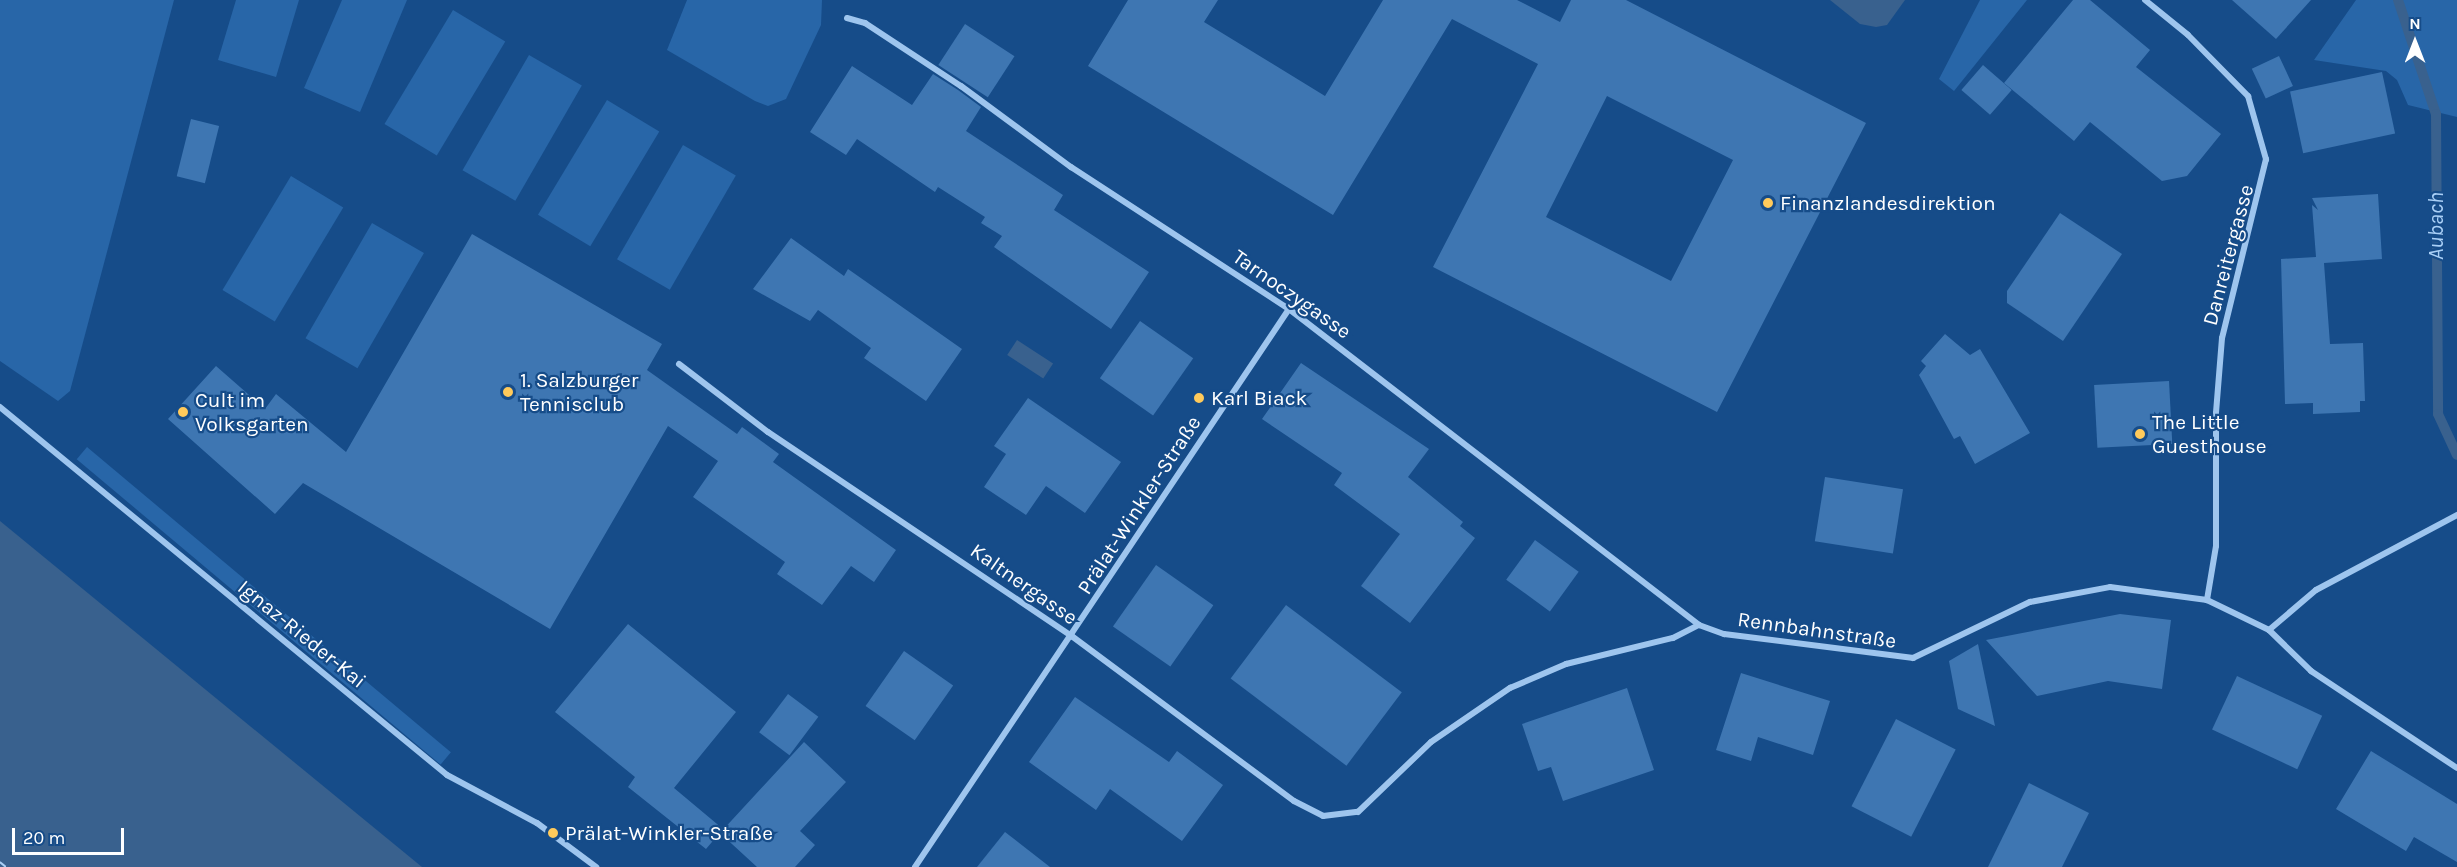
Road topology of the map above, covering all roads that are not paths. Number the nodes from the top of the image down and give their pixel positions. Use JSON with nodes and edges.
{"nodes":[{"id":1,"x":2145,"y":0,"type":"edge"},
{"id":2,"x":847,"y":18,"type":"dead end"},
{"id":3,"x":1289,"y":309,"type":"junction"},
{"id":4,"x":679,"y":364,"type":"dead end"},
{"id":5,"x":0,"y":407,"type":"edge"},
{"id":6,"x":2457,"y":515,"type":"edge"},
{"id":7,"x":2207,"y":600,"type":"junction"},
{"id":8,"x":1699,"y":625,"type":"junction"},
{"id":9,"x":2269,"y":630,"type":"junction"},
{"id":10,"x":1073,"y":637,"type":"junction"},
{"id":11,"x":2457,"y":768,"type":"edge"},
{"id":12,"x":596,"y":867,"type":"edge"},
{"id":13,"x":915,"y":867,"type":"edge"}],
"edges":[{"from":1,"to":7,"type":"street","name":"Danreitergasse"},
{"from":2,"to":3,"type":"street","name":"Tarnoczygasse"},
{"from":3,"to":8,"type":"street","name":"Tarnoczygasse"},
{"from":3,"to":10,"type":"street","name":"Prälat-Winkler-Straße"},
{"from":4,"to":10,"type":"street","name":"Kaltnergasse"},
{"from":5,"to":12,"type":"street","name":"Ignaz-Rieder-Kai"},
{"from":6,"to":9,"type":"street"},
{"from":7,"to":8,"type":"street","name":"Rennbahnstraße"},
{"from":7,"to":9,"type":"street","name":"Rennbahnstraße"},
{"from":8,"to":10,"type":"street","name":"Kaltnergasse"},
{"from":9,"to":11,"type":"street","name":"Rennbahnstraße"},
{"from":10,"to":13,"type":"street","name":"Prälat-Winkler-Straße"}]}
